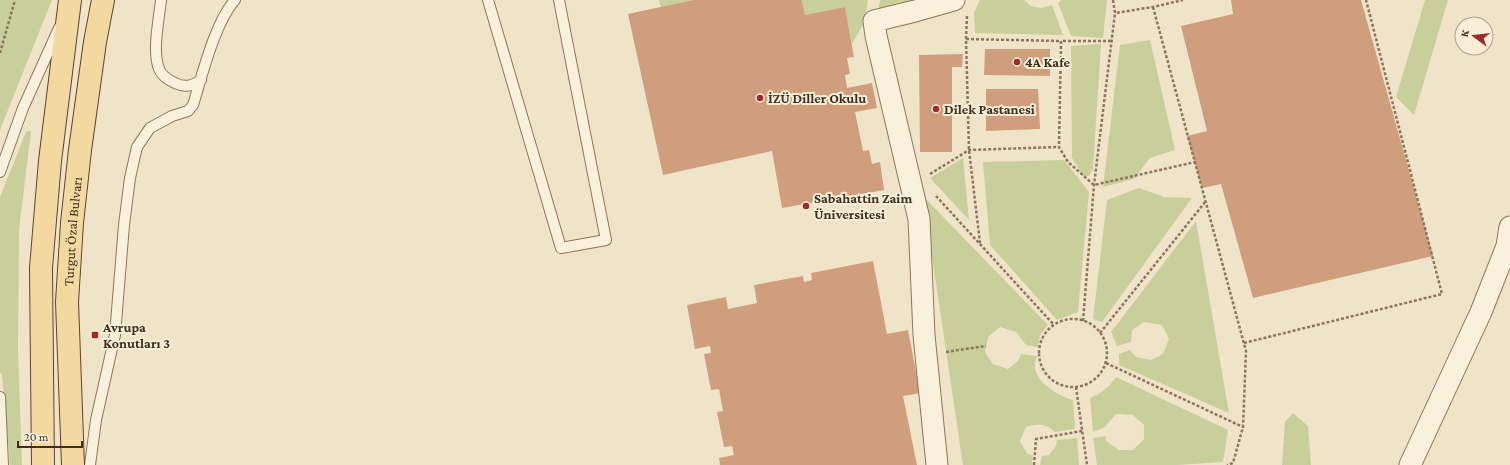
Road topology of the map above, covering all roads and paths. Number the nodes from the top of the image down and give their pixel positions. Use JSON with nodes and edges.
{"nodes":[{"id":1,"x":15,"y":0,"type":"edge"},
{"id":2,"x":103,"y":0,"type":"edge"},
{"id":3,"x":161,"y":0,"type":"edge"},
{"id":4,"x":235,"y":0,"type":"edge"},
{"id":5,"x":488,"y":0,"type":"edge"},
{"id":6,"x":559,"y":0,"type":"edge"},
{"id":7,"x":1113,"y":0,"type":"edge"},
{"id":8,"x":1183,"y":0,"type":"edge"},
{"id":9,"x":1366,"y":0,"type":"edge"},
{"id":10,"x":69,"y":2,"type":"edge"},
{"id":11,"x":1153,"y":7,"type":"junction"},
{"id":12,"x":961,"y":8,"type":"edge"},
{"id":13,"x":1115,"y":13,"type":"junction"},
{"id":14,"x":966,"y":38,"type":"junction"},
{"id":15,"x":1060,"y":41,"type":"junction"},
{"id":16,"x":1110,"y":41,"type":"junction"},
{"id":17,"x":0,"y":53,"type":"edge"},
{"id":18,"x":201,"y":80,"type":"junction"},
{"id":19,"x":1059,"y":147,"type":"junction"},
{"id":20,"x":969,"y":150,"type":"junction"},
{"id":21,"x":1195,"y":162,"type":"junction"},
{"id":22,"x":906,"y":163,"type":"junction"},
{"id":23,"x":0,"y":172,"type":"edge"},
{"id":24,"x":1094,"y":185,"type":"junction"},
{"id":25,"x":932,"y":192,"type":"dead end"},
{"id":26,"x":1206,"y":201,"type":"junction"},
{"id":27,"x":1510,"y":227,"type":"edge"},
{"id":28,"x":980,"y":243,"type":"junction"},
{"id":29,"x":1083,"y":320,"type":"junction"},
{"id":30,"x":1054,"y":325,"type":"junction"},
{"id":31,"x":1100,"y":332,"type":"junction"},
{"id":32,"x":1244,"y":342,"type":"junction"},
{"id":33,"x":986,"y":346,"type":"dead end"},
{"id":34,"x":926,"y":356,"type":"junction"},
{"id":35,"x":1106,"y":364,"type":"junction"},
{"id":36,"x":1076,"y":387,"type":"junction"},
{"id":37,"x":0,"y":397,"type":"edge"},
{"id":38,"x":1243,"y":427,"type":"junction"},
{"id":39,"x":1082,"y":431,"type":"junction"},
{"id":40,"x":3,"y":465,"type":"edge"},
{"id":41,"x":43,"y":465,"type":"edge"},
{"id":42,"x":73,"y":465,"type":"edge"},
{"id":43,"x":90,"y":465,"type":"edge"},
{"id":44,"x":937,"y":465,"type":"edge"},
{"id":45,"x":1034,"y":465,"type":"edge"},
{"id":46,"x":1086,"y":465,"type":"edge"},
{"id":47,"x":1227,"y":465,"type":"edge"},
{"id":48,"x":1410,"y":465,"type":"edge"}],
"edges":[{"from":1,"to":17,"type":"path"},
{"from":2,"to":42,"type":"main road","name":"Turgut Özal Bulvarı"},
{"from":3,"to":18,"type":"lane"},
{"from":4,"to":18,"type":"lane"},
{"from":5,"to":6,"type":"lane"},
{"from":7,"to":13,"type":"path"},
{"from":8,"to":11,"type":"path"},
{"from":9,"to":32,"type":"path"},
{"from":10,"to":23,"type":"lane"},
{"from":10,"to":41,"type":"main road","name":"Turgut Özal Bulvarı"},
{"from":11,"to":13,"type":"path"},
{"from":11,"to":21,"type":"path"},
{"from":12,"to":14,"type":"path"},
{"from":12,"to":22,"type":"street"},
{"from":13,"to":16,"type":"path"},
{"from":14,"to":15,"type":"path"},
{"from":14,"to":20,"type":"path"},
{"from":15,"to":16,"type":"path"},
{"from":15,"to":19,"type":"path"},
{"from":16,"to":24,"type":"path"},
{"from":18,"to":43,"type":"lane"},
{"from":19,"to":20,"type":"path"},
{"from":19,"to":24,"type":"path"},
{"from":20,"to":22,"type":"path"},
{"from":20,"to":28,"type":"path"},
{"from":21,"to":24,"type":"path"},
{"from":21,"to":26,"type":"path"},
{"from":22,"to":34,"type":"street"},
{"from":24,"to":29,"type":"path"},
{"from":25,"to":28,"type":"path"},
{"from":26,"to":31,"type":"path"},
{"from":26,"to":32,"type":"path"},
{"from":27,"to":48,"type":"street"},
{"from":28,"to":30,"type":"path"},
{"from":29,"to":30,"type":"path"},
{"from":29,"to":31,"type":"path"},
{"from":30,"to":36,"type":"path"},
{"from":31,"to":35,"type":"path"},
{"from":32,"to":38,"type":"path"},
{"from":33,"to":34,"type":"path"},
{"from":34,"to":44,"type":"street"},
{"from":35,"to":36,"type":"path"},
{"from":35,"to":38,"type":"path"},
{"from":36,"to":39,"type":"path"},
{"from":37,"to":40,"type":"lane"},
{"from":38,"to":47,"type":"path"},
{"from":39,"to":45,"type":"path"},
{"from":39,"to":46,"type":"path"}]}
